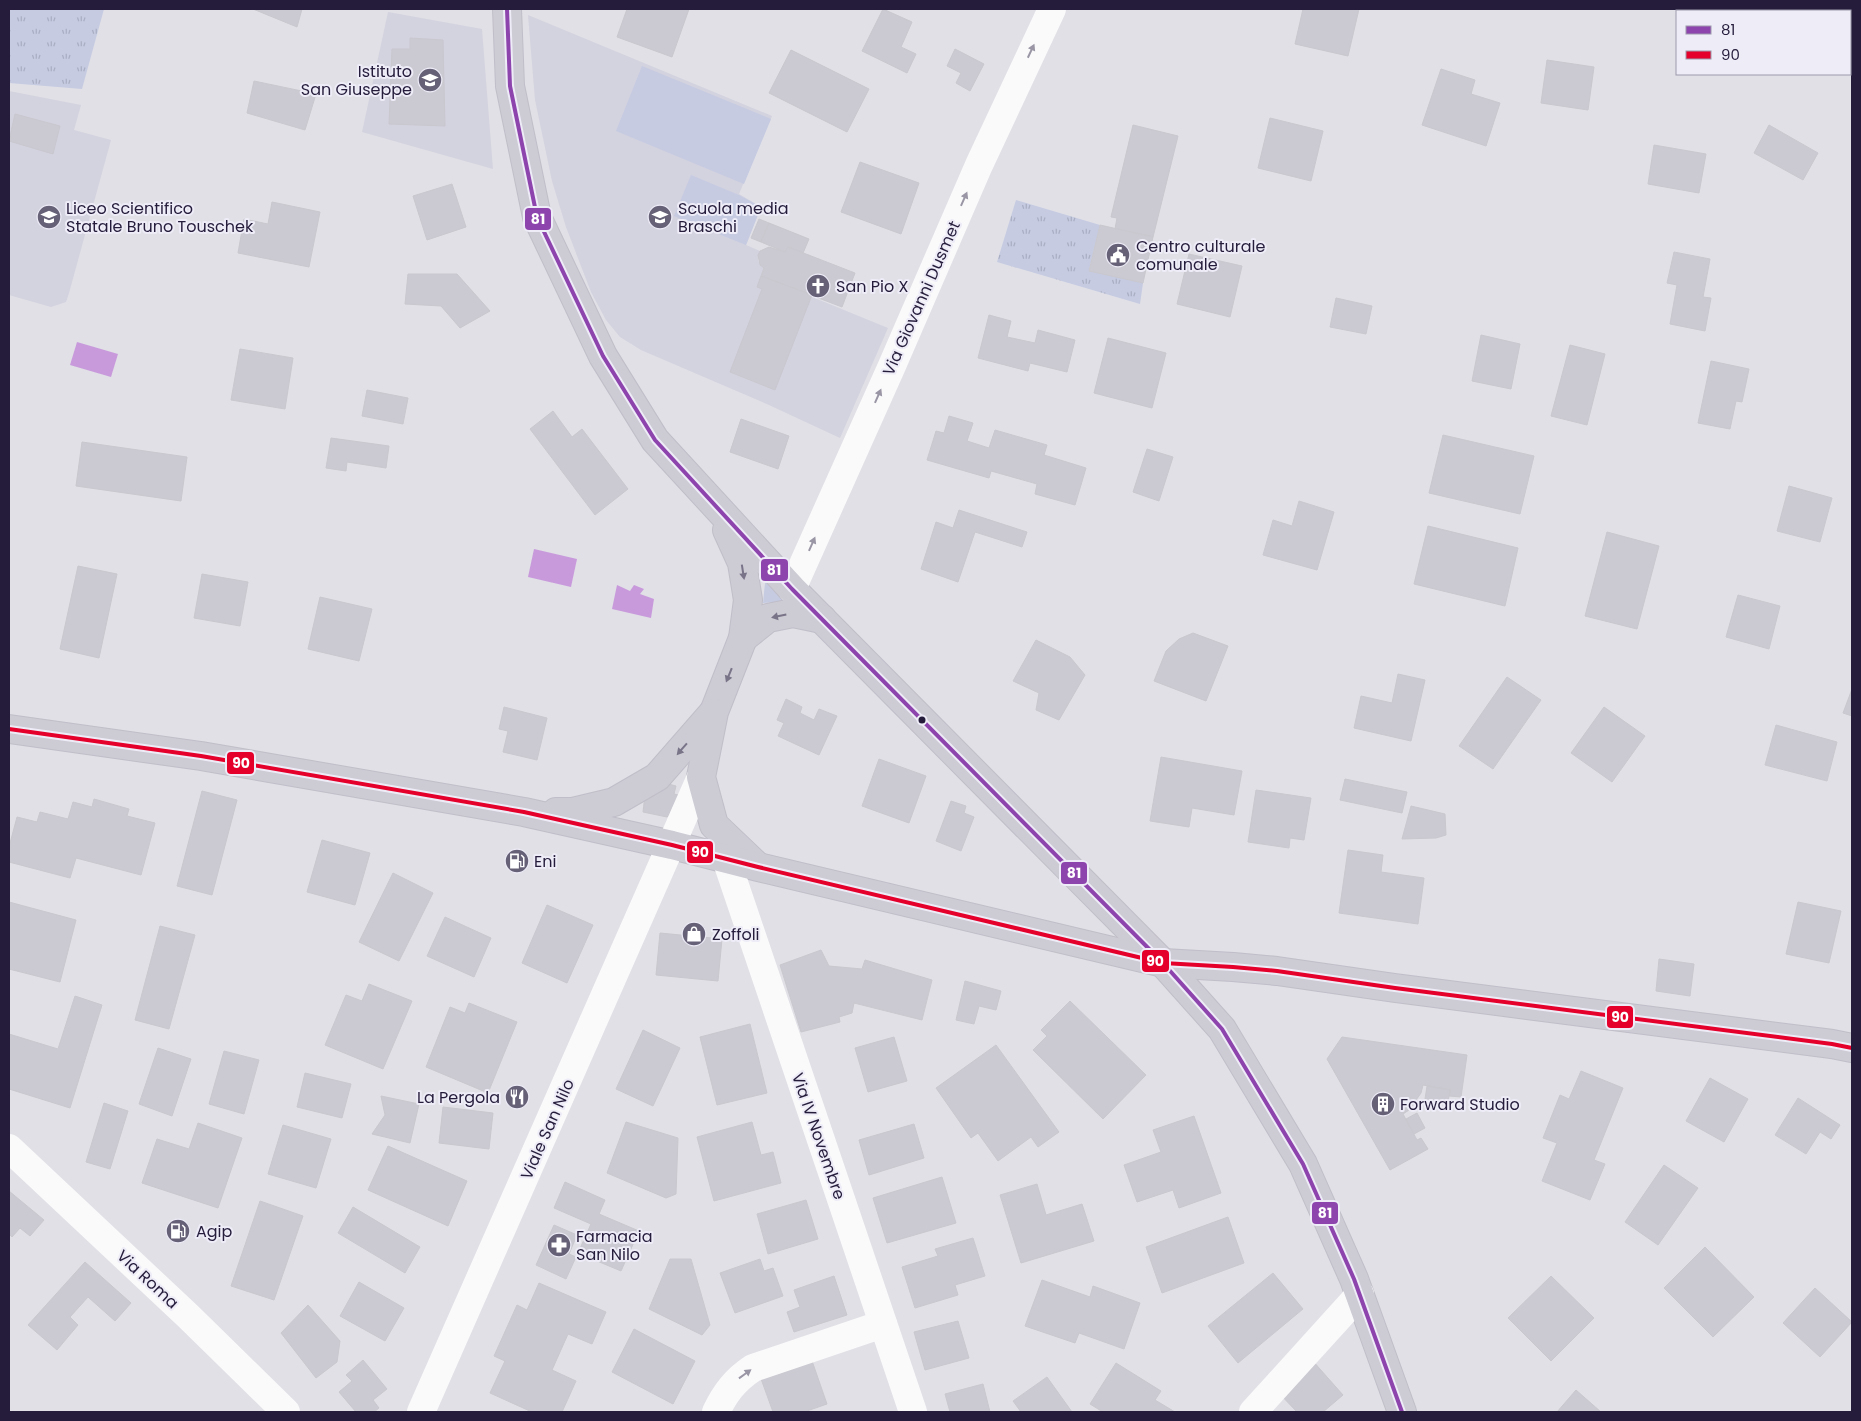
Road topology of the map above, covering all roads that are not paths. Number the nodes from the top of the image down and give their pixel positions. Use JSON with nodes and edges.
{"nodes":[{"id":1,"x":507,"y":9,"type":"edge"},
{"id":2,"x":1052,"y":9,"type":"edge"},
{"id":3,"x":719,"y":510,"type":"junction"},
{"id":4,"x":792,"y":589,"type":"junction"},
{"id":5,"x":822,"y":619,"type":"junction"},
{"id":6,"x":744,"y":638,"type":"junction"},
{"id":7,"x":714,"y":712,"type":"junction"},
{"id":8,"x":9,"y":729,"type":"edge"},
{"id":9,"x":702,"y":777,"type":"junction"},
{"id":10,"x":524,"y":812,"type":"junction"},
{"id":11,"x":672,"y":845,"type":"junction"},
{"id":12,"x":726,"y":859,"type":"junction"},
{"id":13,"x":758,"y":867,"type":"junction"},
{"id":14,"x":1107,"y":907,"type":"junction"},
{"id":15,"x":1075,"y":943,"type":"junction"},
{"id":16,"x":1163,"y":963,"type":"junction"},
{"id":17,"x":1852,"y":1048,"type":"edge"},
{"id":18,"x":9,"y":1148,"type":"edge"},
{"id":19,"x":1360,"y":1294,"type":"junction"},
{"id":20,"x":883,"y":1324,"type":"junction"},
{"id":21,"x":286,"y":1412,"type":"edge"},
{"id":22,"x":421,"y":1412,"type":"edge"},
{"id":23,"x":716,"y":1412,"type":"edge"},
{"id":24,"x":913,"y":1412,"type":"edge"},
{"id":25,"x":1253,"y":1412,"type":"edge"},
{"id":26,"x":1402,"y":1412,"type":"edge"}],
"edges":[{"from":1,"to":3,"type":"main road"},
{"from":4,"to":2,"type":"street","name":"Via Giovanni Dusmet","one_way":true},
{"from":3,"to":4,"type":"main road"},
{"from":3,"to":6,"type":"main road","one_way":true},
{"from":4,"to":5,"type":"main road"},
{"from":5,"to":6,"type":"main road","one_way":true},
{"from":5,"to":14,"type":"main road"},
{"from":6,"to":7,"type":"main road","one_way":true},
{"from":7,"to":9,"type":"main road"},
{"from":7,"to":10,"type":"main road","one_way":true},
{"from":8,"to":10,"type":"main road"},
{"from":9,"to":11,"type":"street","name":"Viale San Nilo"},
{"from":9,"to":13,"type":"main road"},
{"from":10,"to":11,"type":"main road"},
{"from":11,"to":12,"type":"main road"},
{"from":11,"to":22,"type":"street","name":"Viale San Nilo"},
{"from":12,"to":13,"type":"main road"},
{"from":12,"to":20,"type":"street","name":"Via IV Novembre"},
{"from":13,"to":15,"type":"main road"},
{"from":14,"to":15,"type":"main road"},
{"from":14,"to":16,"type":"main road"},
{"from":15,"to":16,"type":"main road"},
{"from":16,"to":17,"type":"main road"},
{"from":16,"to":19,"type":"main road"},
{"from":18,"to":21,"type":"street","name":"Via Roma"},
{"from":19,"to":25,"type":"street"},
{"from":19,"to":26,"type":"main road"},
{"from":23,"to":20,"type":"street","one_way":true},
{"from":20,"to":24,"type":"street","name":"Via IV Novembre"}]}
